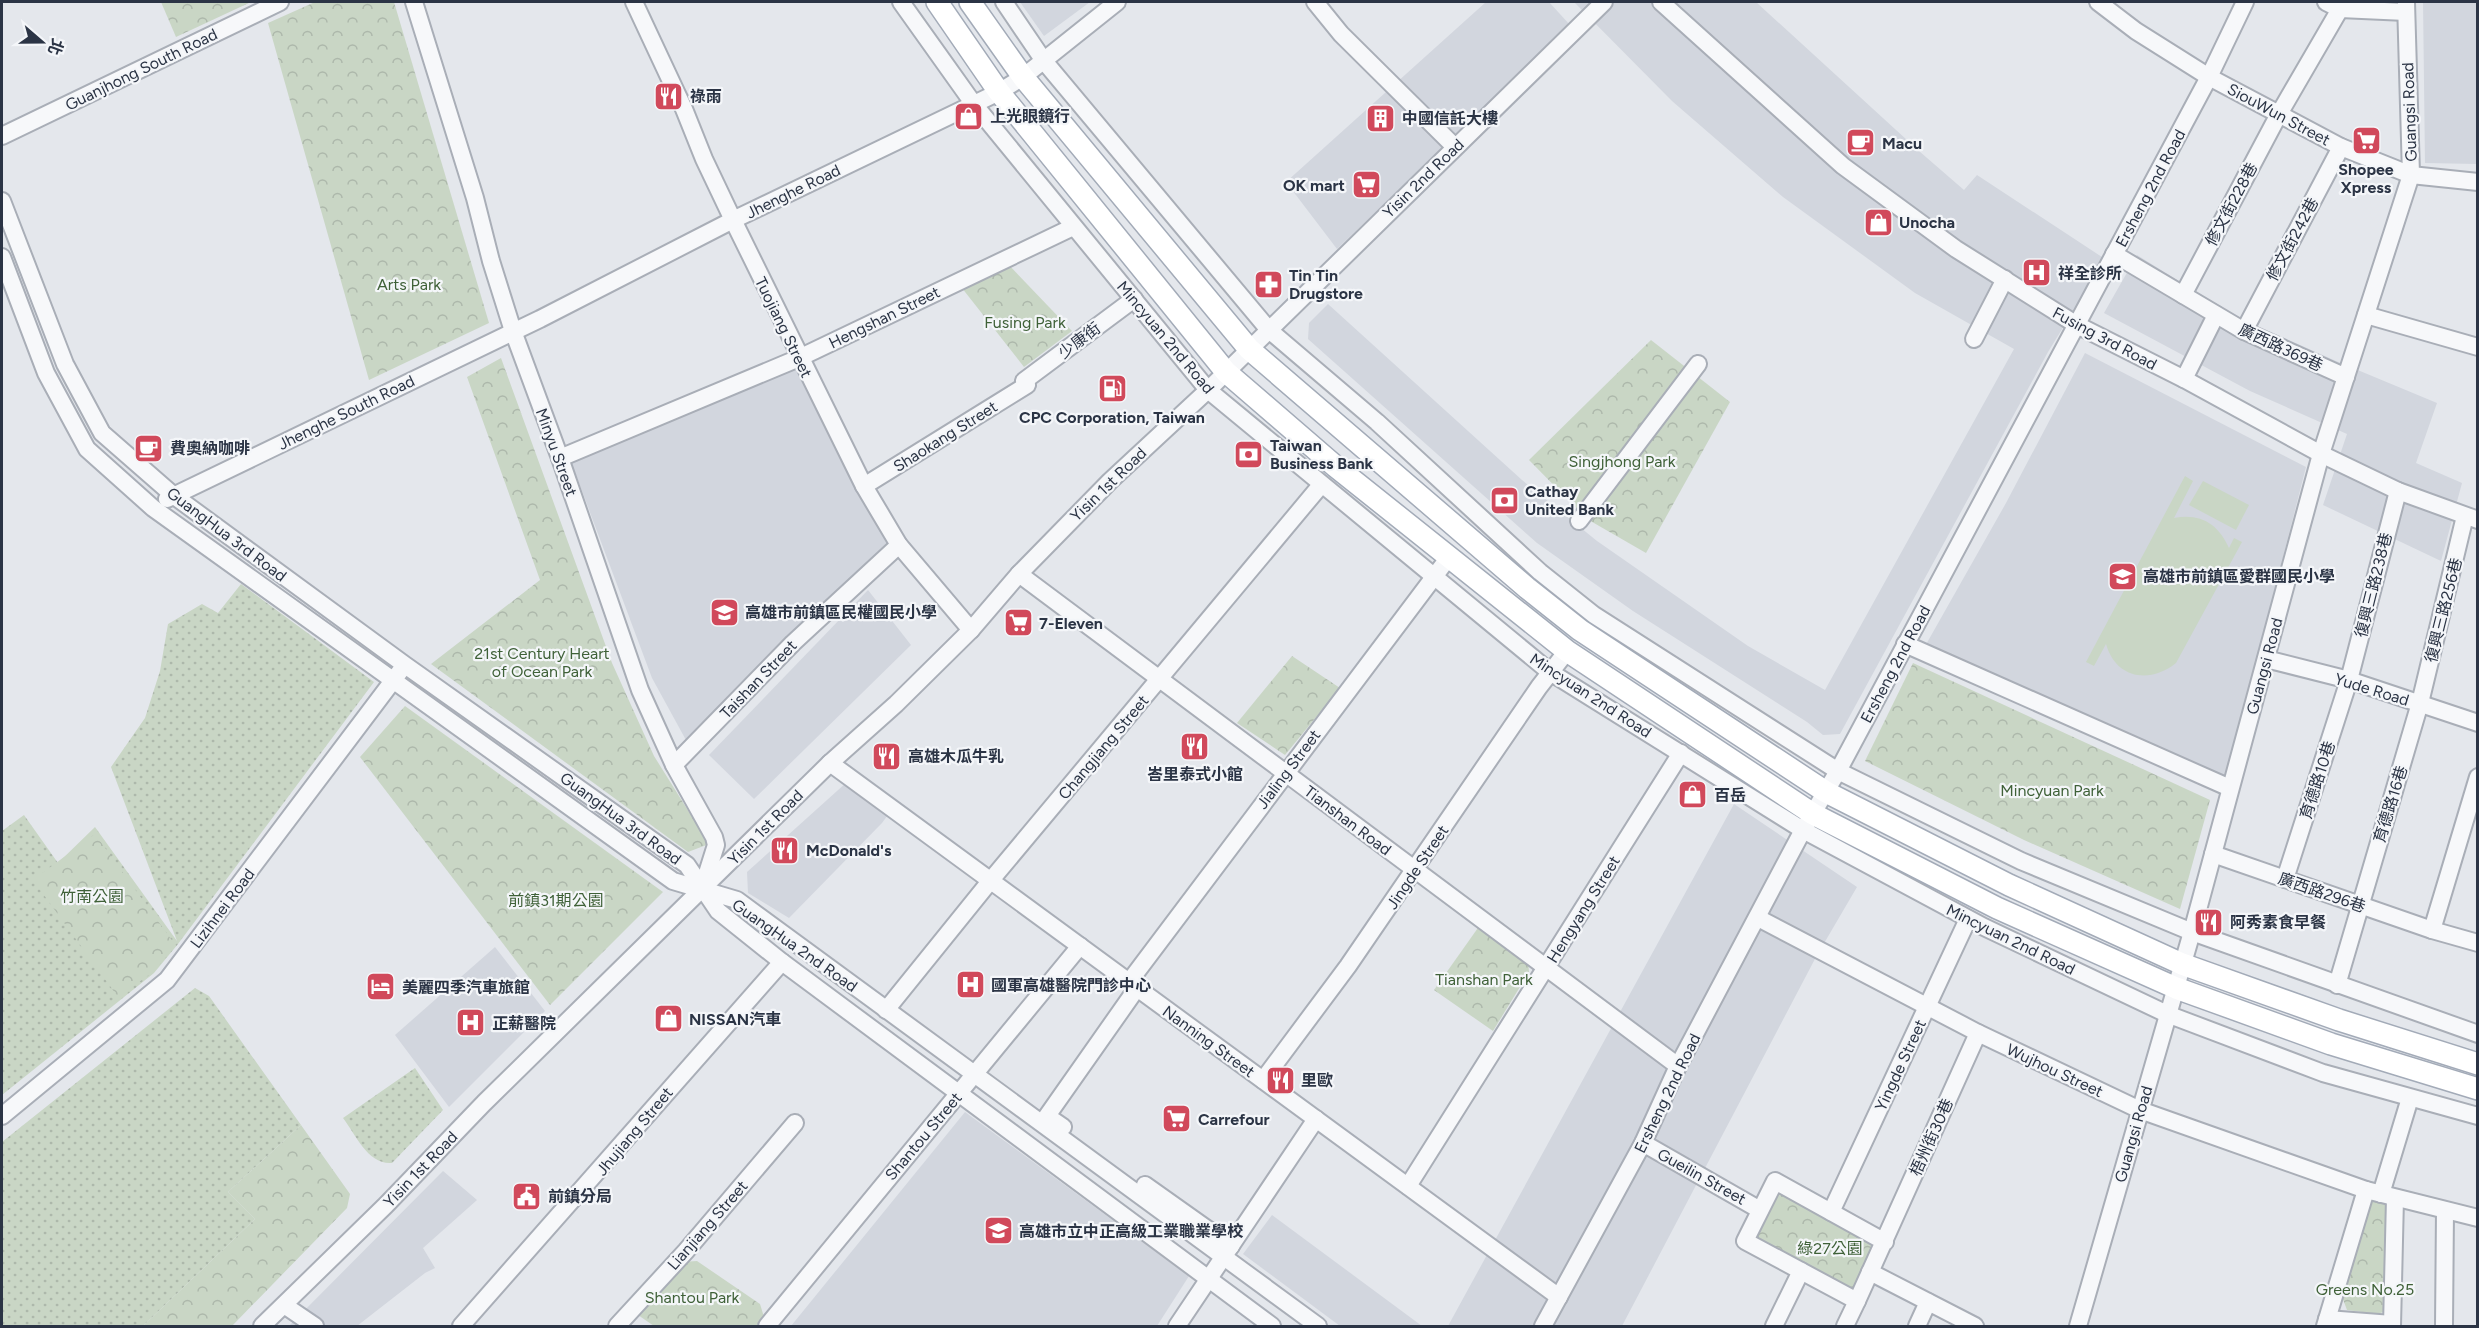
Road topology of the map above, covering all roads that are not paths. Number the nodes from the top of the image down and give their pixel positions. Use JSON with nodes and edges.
{"nodes":[{"id":1,"x":280,"y":2,"type":"edge"},
{"id":2,"x":414,"y":2,"type":"edge"},
{"id":3,"x":634,"y":2,"type":"edge"},
{"id":4,"x":900,"y":2,"type":"edge"},
{"id":5,"x":937,"y":2,"type":"edge"},
{"id":6,"x":970,"y":2,"type":"edge"},
{"id":7,"x":1004,"y":2,"type":"edge"},
{"id":8,"x":1118,"y":2,"type":"edge"},
{"id":9,"x":1315,"y":2,"type":"edge"},
{"id":10,"x":1604,"y":2,"type":"edge"},
{"id":11,"x":1661,"y":2,"type":"edge"},
{"id":12,"x":2098,"y":2,"type":"edge"},
{"id":13,"x":2245,"y":2,"type":"edge"},
{"id":14,"x":2333,"y":5,"type":"edge"},
{"id":15,"x":2406,"y":7,"type":"edge"},
{"id":16,"x":1044,"y":61,"type":"junction"},
{"id":17,"x":1023,"y":77,"type":"junction"},
{"id":18,"x":2210,"y":77,"type":"junction"},
{"id":19,"x":999,"y":92,"type":"junction"},
{"id":20,"x":973,"y":103,"type":"junction"},
{"id":21,"x":2279,"y":114,"type":"junction"},
{"id":22,"x":2,"y":136,"type":"edge"},
{"id":23,"x":1455,"y":147,"type":"junction"},
{"id":24,"x":2341,"y":147,"type":"junction"},
{"id":25,"x":2411,"y":175,"type":"junction"},
{"id":26,"x":2478,"y":182,"type":"edge"},
{"id":27,"x":2,"y":201,"type":"edge"},
{"id":28,"x":733,"y":220,"type":"junction"},
{"id":29,"x":1073,"y":227,"type":"junction"},
{"id":30,"x":2114,"y":254,"type":"junction"},
{"id":31,"x":2,"y":257,"type":"edge"},
{"id":32,"x":2005,"y":279,"type":"junction"},
{"id":33,"x":2183,"y":295,"type":"junction"},
{"id":34,"x":1134,"y":299,"type":"junction"},
{"id":35,"x":2216,"y":315,"type":"junction"},
{"id":36,"x":2366,"y":315,"type":"junction"},
{"id":37,"x":540,"y":319,"type":"joint"},
{"id":38,"x":2077,"y":325,"type":"junction"},
{"id":39,"x":1269,"y":330,"type":"junction"},
{"id":40,"x":513,"y":331,"type":"junction"},
{"id":41,"x":2244,"y":331,"type":"junction"},
{"id":42,"x":1974,"y":339,"type":"dead end"},
{"id":43,"x":2478,"y":347,"type":"edge"},
{"id":44,"x":1249,"y":349,"type":"junction"},
{"id":45,"x":800,"y":358,"type":"junction"},
{"id":46,"x":1698,"y":364,"type":"dead end"},
{"id":47,"x":1226,"y":372,"type":"junction"},
{"id":48,"x":2346,"y":378,"type":"junction"},
{"id":49,"x":2184,"y":379,"type":"junction"},
{"id":50,"x":1025,"y":383,"type":"joint"},
{"id":51,"x":1208,"y":390,"type":"junction"},
{"id":52,"x":2321,"y":454,"type":"junction"},
{"id":53,"x":560,"y":458,"type":"junction"},
{"id":54,"x":1321,"y":485,"type":"junction"},
{"id":55,"x":864,"y":486,"type":"junction"},
{"id":56,"x":2398,"y":491,"type":"junction"},
{"id":57,"x":173,"y":495,"type":"junction"},
{"id":58,"x":153,"y":508,"type":"junction"},
{"id":59,"x":2471,"y":518,"type":"edge"},
{"id":60,"x":1579,"y":521,"type":"dead end"},
{"id":61,"x":898,"y":545,"type":"junction"},
{"id":62,"x":1449,"y":557,"type":"junction"},
{"id":63,"x":1019,"y":574,"type":"junction"},
{"id":64,"x":1434,"y":577,"type":"junction"},
{"id":65,"x":971,"y":630,"type":"junction"},
{"id":66,"x":1905,"y":644,"type":"junction"},
{"id":67,"x":1567,"y":651,"type":"junction"},
{"id":68,"x":2266,"y":659,"type":"junction"},
{"id":69,"x":405,"y":665,"type":"junction"},
{"id":70,"x":1550,"y":672,"type":"junction"},
{"id":71,"x":1159,"y":679,"type":"junction"},
{"id":72,"x":394,"y":680,"type":"junction"},
{"id":73,"x":2349,"y":680,"type":"junction"},
{"id":74,"x":2420,"y":703,"type":"junction"},
{"id":75,"x":2478,"y":723,"type":"edge"},
{"id":76,"x":1681,"y":753,"type":"junction"},
{"id":77,"x":830,"y":763,"type":"junction"},
{"id":78,"x":674,"y":765,"type":"junction"},
{"id":79,"x":1838,"y":771,"type":"junction"},
{"id":80,"x":1285,"y":773,"type":"junction"},
{"id":81,"x":2478,"y":777,"type":"edge"},
{"id":82,"x":2230,"y":788,"type":"junction"},
{"id":83,"x":1826,"y":792,"type":"junction"},
{"id":84,"x":1808,"y":822,"type":"junction"},
{"id":85,"x":2213,"y":854,"type":"junction"},
{"id":86,"x":1415,"y":870,"type":"junction"},
{"id":87,"x":2285,"y":879,"type":"junction"},
{"id":88,"x":991,"y":880,"type":"junction"},
{"id":89,"x":702,"y":890,"type":"junction"},
{"id":90,"x":2359,"y":905,"type":"junction"},
{"id":91,"x":1758,"y":918,"type":"junction"},
{"id":92,"x":1968,"y":919,"type":"junction"},
{"id":93,"x":2432,"y":930,"type":"junction"},
{"id":94,"x":2192,"y":932,"type":"junction"},
{"id":95,"x":2478,"y":943,"type":"edge"},
{"id":96,"x":1080,"y":946,"type":"junction"},
{"id":97,"x":782,"y":962,"type":"junction"},
{"id":98,"x":2182,"y":964,"type":"junction"},
{"id":99,"x":1546,"y":968,"type":"junction"},
{"id":100,"x":1133,"y":985,"type":"junction"},
{"id":101,"x":2337,"y":985,"type":"junction"},
{"id":102,"x":2176,"y":988,"type":"junction"},
{"id":103,"x":1927,"y":1007,"type":"junction"},
{"id":104,"x":886,"y":1010,"type":"junction"},
{"id":105,"x":2167,"y":1014,"type":"junction"},
{"id":106,"x":1978,"y":1033,"type":"junction"},
{"id":107,"x":2478,"y":1034,"type":"edge"},
{"id":108,"x":2478,"y":1064,"type":"edge"},
{"id":109,"x":1678,"y":1066,"type":"junction"},
{"id":110,"x":977,"y":1071,"type":"junction"},
{"id":111,"x":1263,"y":1080,"type":"junction"},
{"id":112,"x":2478,"y":1089,"type":"edge"},
{"id":113,"x":959,"y":1093,"type":"junction"},
{"id":114,"x":2410,"y":1098,"type":"junction"},
{"id":115,"x":2140,"y":1110,"type":"junction"},
{"id":116,"x":2,"y":1116,"type":"edge"},
{"id":117,"x":1047,"y":1116,"type":"junction"},
{"id":118,"x":2478,"y":1116,"type":"edge"},
{"id":119,"x":1316,"y":1119,"type":"junction"},
{"id":120,"x":795,"y":1123,"type":"dead end"},
{"id":121,"x":1643,"y":1143,"type":"junction"},
{"id":122,"x":1108,"y":1172,"type":"junction"},
{"id":123,"x":1408,"y":1186,"type":"junction"},
{"id":124,"x":1093,"y":1192,"type":"junction"},
{"id":125,"x":2381,"y":1194,"type":"junction"},
{"id":126,"x":1760,"y":1210,"type":"junction"},
{"id":127,"x":2445,"y":1211,"type":"junction"},
{"id":128,"x":1831,"y":1212,"type":"junction"},
{"id":129,"x":2478,"y":1218,"type":"edge"},
{"id":130,"x":1885,"y":1242,"type":"junction"},
{"id":131,"x":1228,"y":1251,"type":"junction"},
{"id":132,"x":1801,"y":1271,"type":"junction"},
{"id":133,"x":1870,"y":1272,"type":"junction"},
{"id":134,"x":1209,"y":1278,"type":"junction"},
{"id":135,"x":1559,"y":1297,"type":"junction"},
{"id":136,"x":1857,"y":1301,"type":"junction"},
{"id":137,"x":1928,"y":1302,"type":"junction"},
{"id":138,"x":284,"y":1305,"type":"junction"},
{"id":139,"x":2331,"y":1323,"type":"edge"},
{"id":140,"x":468,"y":1324,"type":"edge"},
{"id":141,"x":2392,"y":1325,"type":"edge"},
{"id":142,"x":262,"y":1326,"type":"edge"},
{"id":143,"x":315,"y":1326,"type":"edge"},
{"id":144,"x":617,"y":1326,"type":"edge"},
{"id":145,"x":766,"y":1326,"type":"edge"},
{"id":146,"x":1177,"y":1326,"type":"edge"},
{"id":147,"x":1272,"y":1326,"type":"edge"},
{"id":148,"x":1318,"y":1326,"type":"edge"},
{"id":149,"x":1544,"y":1326,"type":"edge"},
{"id":150,"x":1774,"y":1326,"type":"edge"},
{"id":151,"x":1845,"y":1326,"type":"edge"},
{"id":152,"x":1917,"y":1326,"type":"edge"},
{"id":153,"x":1975,"y":1326,"type":"edge"},
{"id":154,"x":2078,"y":1326,"type":"edge"},
{"id":155,"x":2444,"y":1326,"type":"edge"}],
"edges":[{"from":1,"to":22,"type":"street","name":"Guanjhong South Road"},
{"from":2,"to":40,"type":"street","name":"Minyu Street"},
{"from":3,"to":28,"type":"street","name":"Tuojiang Street"},
{"from":4,"to":20,"type":"street","name":"Mincyuan 2nd Road"},
{"from":5,"to":19,"type":"main road","name":"Mincyuan 2nd Road"},
{"from":6,"to":17,"type":"main road"},
{"from":7,"to":16,"type":"street"},
{"from":8,"to":16,"type":"street","name":"Jhenghe Road"},
{"from":9,"to":23,"type":"street"},
{"from":10,"to":23,"type":"street","name":"Yisin 2nd Road"},
{"from":11,"to":32,"type":"street","name":"Fusing 3rd Road"},
{"from":12,"to":18,"type":"street","name":"SiouWun Street"},
{"from":13,"to":18,"type":"street","name":"Ersheng 2nd Road"},
{"from":14,"to":15,"type":"street"},
{"from":14,"to":21,"type":"street","name":"修文街228巷"},
{"from":15,"to":25,"type":"street","name":"Guangsi Road"},
{"from":16,"to":17,"type":"street","name":"Jhenghe Road"},
{"from":16,"to":39,"type":"street"},
{"from":17,"to":19,"type":"street","name":"Jhenghe Road"},
{"from":17,"to":44,"type":"main road"},
{"from":18,"to":21,"type":"street","name":"SiouWun Street"},
{"from":18,"to":30,"type":"street","name":"Ersheng 2nd Road"},
{"from":19,"to":20,"type":"street","name":"Jhenghe Road"},
{"from":19,"to":47,"type":"main road","name":"Mincyuan 2nd Road"},
{"from":20,"to":28,"type":"street","name":"Jhenghe Road"},
{"from":20,"to":29,"type":"street","name":"Mincyuan 2nd Road"},
{"from":21,"to":24,"type":"street","name":"SiouWun Street"},
{"from":21,"to":33,"type":"street","name":"修文街228巷"},
{"from":23,"to":39,"type":"street","name":"Yisin 2nd Road"},
{"from":24,"to":25,"type":"street","name":"SiouWun Street"},
{"from":24,"to":41,"type":"street","name":"修文街242巷"},
{"from":25,"to":26,"type":"street","name":"SiouWun Street"},
{"from":25,"to":36,"type":"street","name":"Guangsi Road"},
{"from":27,"to":57,"type":"street","name":"GuangHua 3rd Road"},
{"from":28,"to":37,"type":"street","name":"Jhenghe Road"},
{"from":28,"to":45,"type":"street","name":"Tuojiang Street"},
{"from":29,"to":34,"type":"street","name":"Mincyuan 2nd Road"},
{"from":29,"to":45,"type":"street","name":"Hengshan Street"},
{"from":30,"to":33,"type":"street","name":"廣西路369巷"},
{"from":30,"to":38,"type":"street","name":"Ersheng 2nd Road"},
{"from":31,"to":58,"type":"street","name":"GuangHua 3rd Road"},
{"from":32,"to":38,"type":"street","name":"Fusing 3rd Road"},
{"from":32,"to":42,"type":"street"},
{"from":33,"to":35,"type":"street","name":"廣西路369巷"},
{"from":34,"to":50,"type":"street","name":"少康街"},
{"from":34,"to":51,"type":"street","name":"Mincyuan 2nd Road"},
{"from":35,"to":41,"type":"street","name":"廣西路369巷"},
{"from":35,"to":49,"type":"street"},
{"from":36,"to":43,"type":"street"},
{"from":36,"to":48,"type":"street","name":"Guangsi Road"},
{"from":37,"to":40,"type":"street","name":"Jhenghe South Road"},
{"from":38,"to":49,"type":"street","name":"Fusing 3rd Road"},
{"from":38,"to":66,"type":"street","name":"Ersheng 2nd Road"},
{"from":39,"to":44,"type":"street","name":"Yisin 1st Road"},
{"from":39,"to":79,"type":"street"},
{"from":40,"to":53,"type":"street","name":"Minyu Street"},
{"from":40,"to":57,"type":"street","name":"Jhenghe South Road"},
{"from":41,"to":48,"type":"street","name":"廣西路369巷"},
{"from":44,"to":47,"type":"street","name":"Yisin 1st Road"},
{"from":44,"to":83,"type":"main road"},
{"from":45,"to":53,"type":"street","name":"Hengshan Street"},
{"from":45,"to":55,"type":"street","name":"Tuojiang Street"},
{"from":46,"to":60,"type":"street"},
{"from":47,"to":51,"type":"street","name":"Yisin 1st Road"},
{"from":47,"to":62,"type":"main road","name":"Mincyuan 2nd Road"},
{"from":48,"to":52,"type":"street","name":"Guangsi Road"},
{"from":49,"to":52,"type":"street","name":"Fusing 3rd Road"},
{"from":50,"to":55,"type":"street","name":"Shaokang Street"},
{"from":51,"to":54,"type":"street","name":"Mincyuan 2nd Road"},
{"from":51,"to":63,"type":"street","name":"Yisin 1st Road"},
{"from":52,"to":56,"type":"street","name":"Fusing 3rd Road"},
{"from":52,"to":68,"type":"street","name":"Guangsi Road"},
{"from":53,"to":78,"type":"street","name":"Minyu Street"},
{"from":54,"to":64,"type":"street","name":"Mincyuan 2nd Road"},
{"from":54,"to":71,"type":"street","name":"Changjiang Street"},
{"from":55,"to":61,"type":"street","name":"Tuojiang Street"},
{"from":56,"to":59,"type":"street","name":"Fusing 3rd Road"},
{"from":56,"to":73,"type":"street","name":"復興三路238巷"},
{"from":57,"to":58,"type":"street","name":"Jhenghe South Road"},
{"from":57,"to":69,"type":"street","name":"GuangHua 3rd Road"},
{"from":58,"to":72,"type":"street","name":"GuangHua 3rd Road"},
{"from":59,"to":74,"type":"street","name":"復興三路256巷"},
{"from":61,"to":65,"type":"street","name":"Tuojiang Street"},
{"from":61,"to":78,"type":"street","name":"Taishan Street"},
{"from":62,"to":64,"type":"street","name":"Jialing Street"},
{"from":62,"to":67,"type":"main road","name":"Mincyuan 2nd Road"},
{"from":63,"to":65,"type":"street","name":"Yisin 1st Road"},
{"from":63,"to":71,"type":"street","name":"Tianshan Road"},
{"from":64,"to":70,"type":"street","name":"Mincyuan 2nd Road"},
{"from":64,"to":80,"type":"street","name":"Jialing Street"},
{"from":65,"to":77,"type":"street","name":"Yisin 1st Road"},
{"from":66,"to":79,"type":"street","name":"Ersheng 2nd Road"},
{"from":66,"to":82,"type":"street"},
{"from":67,"to":70,"type":"street","name":"Jingde Street"},
{"from":67,"to":84,"type":"main road","name":"Mincyuan 2nd Road"},
{"from":68,"to":73,"type":"street","name":"Yude Road"},
{"from":68,"to":82,"type":"street","name":"Guangsi Road"},
{"from":69,"to":72,"type":"street","name":"Lizihnei Road"},
{"from":69,"to":89,"type":"street","name":"GuangHua 3rd Road"},
{"from":70,"to":76,"type":"street","name":"Mincyuan 2nd Road"},
{"from":70,"to":86,"type":"street","name":"Jingde Street"},
{"from":71,"to":80,"type":"street","name":"Tianshan Road"},
{"from":71,"to":88,"type":"street","name":"Changjiang Street"},
{"from":72,"to":89,"type":"street","name":"GuangHua 3rd Road"},
{"from":72,"to":116,"type":"street","name":"Lizihnei Road"},
{"from":73,"to":74,"type":"street","name":"Yude Road"},
{"from":73,"to":87,"type":"street","name":"育德路10巷"},
{"from":74,"to":75,"type":"street","name":"Yude Road"},
{"from":74,"to":90,"type":"street","name":"育德路16巷"},
{"from":76,"to":84,"type":"street","name":"Mincyuan 2nd Road"},
{"from":76,"to":99,"type":"street","name":"Hengyang Street"},
{"from":77,"to":88,"type":"street","name":"Nanning Street"},
{"from":77,"to":89,"type":"street","name":"Yisin 1st Road"},
{"from":78,"to":89,"type":"street","name":"Minyu Street"},
{"from":79,"to":83,"type":"street","name":"Ersheng 2nd Road"},
{"from":79,"to":94,"type":"street"},
{"from":80,"to":86,"type":"street","name":"Tianshan Road"},
{"from":80,"to":100,"type":"street","name":"Jialing Street"},
{"from":81,"to":93,"type":"street"},
{"from":82,"to":85,"type":"street","name":"Guangsi Road"},
{"from":83,"to":84,"type":"street","name":"Ersheng 2nd Road"},
{"from":83,"to":98,"type":"main road"},
{"from":84,"to":91,"type":"street","name":"Ersheng 2nd Road"},
{"from":84,"to":92,"type":"street","name":"Mincyuan 2nd Road"},
{"from":84,"to":102,"type":"main road","name":"Mincyuan 2nd Road"},
{"from":85,"to":87,"type":"street","name":"廣西路296巷"},
{"from":85,"to":94,"type":"street","name":"Guangsi Road"},
{"from":86,"to":99,"type":"street","name":"Tianshan Road"},
{"from":86,"to":111,"type":"street","name":"Jingde Street"},
{"from":87,"to":90,"type":"street","name":"廣西路296巷"},
{"from":88,"to":96,"type":"street","name":"Nanning Street"},
{"from":88,"to":104,"type":"street","name":"Changjiang Street"},
{"from":89,"to":97,"type":"street","name":"GuangHua 2nd Road"},
{"from":89,"to":104,"type":"street","name":"GuangHua 2nd Road"},
{"from":89,"to":138,"type":"street","name":"Yisin 1st Road"},
{"from":90,"to":93,"type":"street","name":"廣西路296巷"},
{"from":90,"to":101,"type":"street","name":"育德路16巷"},
{"from":91,"to":103,"type":"street","name":"Wujhou Street"},
{"from":91,"to":109,"type":"street","name":"Ersheng 2nd Road"},
{"from":92,"to":103,"type":"street","name":"Yingde Street"},
{"from":92,"to":105,"type":"street","name":"Mincyuan 2nd Road"},
{"from":93,"to":95,"type":"street","name":"廣西路296巷"},
{"from":94,"to":98,"type":"street","name":"Guangsi Road"},
{"from":94,"to":101,"type":"street"},
{"from":96,"to":100,"type":"street","name":"Nanning Street"},
{"from":96,"to":110,"type":"street","name":"Shantou Street"},
{"from":97,"to":113,"type":"street","name":"GuangHua 2nd Road"},
{"from":97,"to":140,"type":"street","name":"Jhujiang Street"},
{"from":98,"to":102,"type":"street","name":"Guangsi Road"},
{"from":98,"to":108,"type":"main road"},
{"from":99,"to":109,"type":"street","name":"Tianshan Road"},
{"from":99,"to":123,"type":"street","name":"Hengyang Street"},
{"from":100,"to":111,"type":"street","name":"Nanning Street"},
{"from":100,"to":117,"type":"street","name":"Jialing Street"},
{"from":101,"to":107,"type":"street"},
{"from":102,"to":105,"type":"street","name":"Guangsi Road"},
{"from":102,"to":112,"type":"main road","name":"Mincyuan 2nd Road"},
{"from":103,"to":106,"type":"street","name":"Wujhou Street"},
{"from":103,"to":128,"type":"street","name":"Yingde Street"},
{"from":104,"to":110,"type":"street","name":"GuangHua 2nd Road"},
{"from":105,"to":114,"type":"street","name":"Mincyuan 2nd Road"},
{"from":105,"to":115,"type":"street","name":"Guangsi Road"},
{"from":106,"to":115,"type":"street","name":"Wujhou Street"},
{"from":106,"to":130,"type":"street","name":"梧州街30巷"},
{"from":109,"to":121,"type":"street","name":"Ersheng 2nd Road"},
{"from":110,"to":113,"type":"street","name":"Shantou Street"},
{"from":110,"to":117,"type":"street"},
{"from":110,"to":122,"type":"street","name":"GuangHua 2nd Road"},
{"from":111,"to":119,"type":"street","name":"Nanning Street"},
{"from":113,"to":124,"type":"street","name":"GuangHua 2nd Road"},
{"from":113,"to":145,"type":"street","name":"Shantou Street"},
{"from":114,"to":118,"type":"street","name":"Mincyuan 2nd Road"},
{"from":114,"to":125,"type":"street"},
{"from":115,"to":125,"type":"street","name":"Wujhou Street"},
{"from":115,"to":154,"type":"street","name":"Guangsi Road"},
{"from":117,"to":131,"type":"street"},
{"from":119,"to":123,"type":"street","name":"Nanning Street"},
{"from":119,"to":131,"type":"street"},
{"from":120,"to":144,"type":"street","name":"Lianjiang Street"},
{"from":121,"to":126,"type":"street","name":"Gueilin Street"},
{"from":121,"to":135,"type":"street","name":"Ersheng 2nd Road"},
{"from":122,"to":124,"type":"street"},
{"from":122,"to":131,"type":"street","name":"GuangHua 2nd Road"},
{"from":123,"to":135,"type":"street","name":"Nanning Street"},
{"from":124,"to":134,"type":"street","name":"GuangHua 2nd Road"},
{"from":125,"to":127,"type":"street","name":"Wujhou Street"},
{"from":125,"to":139,"type":"street"},
{"from":125,"to":141,"type":"street"},
{"from":126,"to":128,"type":"street","name":"Gueilin Street"},
{"from":126,"to":132,"type":"street","name":"Gueilin Street"},
{"from":127,"to":129,"type":"street","name":"Wujhou Street"},
{"from":127,"to":155,"type":"street"},
{"from":128,"to":130,"type":"street","name":"Gueilin Street"},
{"from":130,"to":133,"type":"street"},
{"from":131,"to":134,"type":"street"},
{"from":131,"to":148,"type":"street","name":"GuangHua 2nd Road"},
{"from":132,"to":136,"type":"street","name":"Gueilin Street"},
{"from":132,"to":150,"type":"street"},
{"from":133,"to":136,"type":"street"},
{"from":133,"to":137,"type":"street"},
{"from":134,"to":146,"type":"street"},
{"from":134,"to":147,"type":"street","name":"GuangHua 2nd Road"},
{"from":135,"to":149,"type":"street","name":"Ersheng 2nd Road"},
{"from":136,"to":151,"type":"street"},
{"from":137,"to":152,"type":"street"},
{"from":137,"to":153,"type":"street"},
{"from":138,"to":142,"type":"street","name":"Yisin 1st Road"},
{"from":138,"to":143,"type":"street"},
{"from":139,"to":141,"type":"street"}]}
